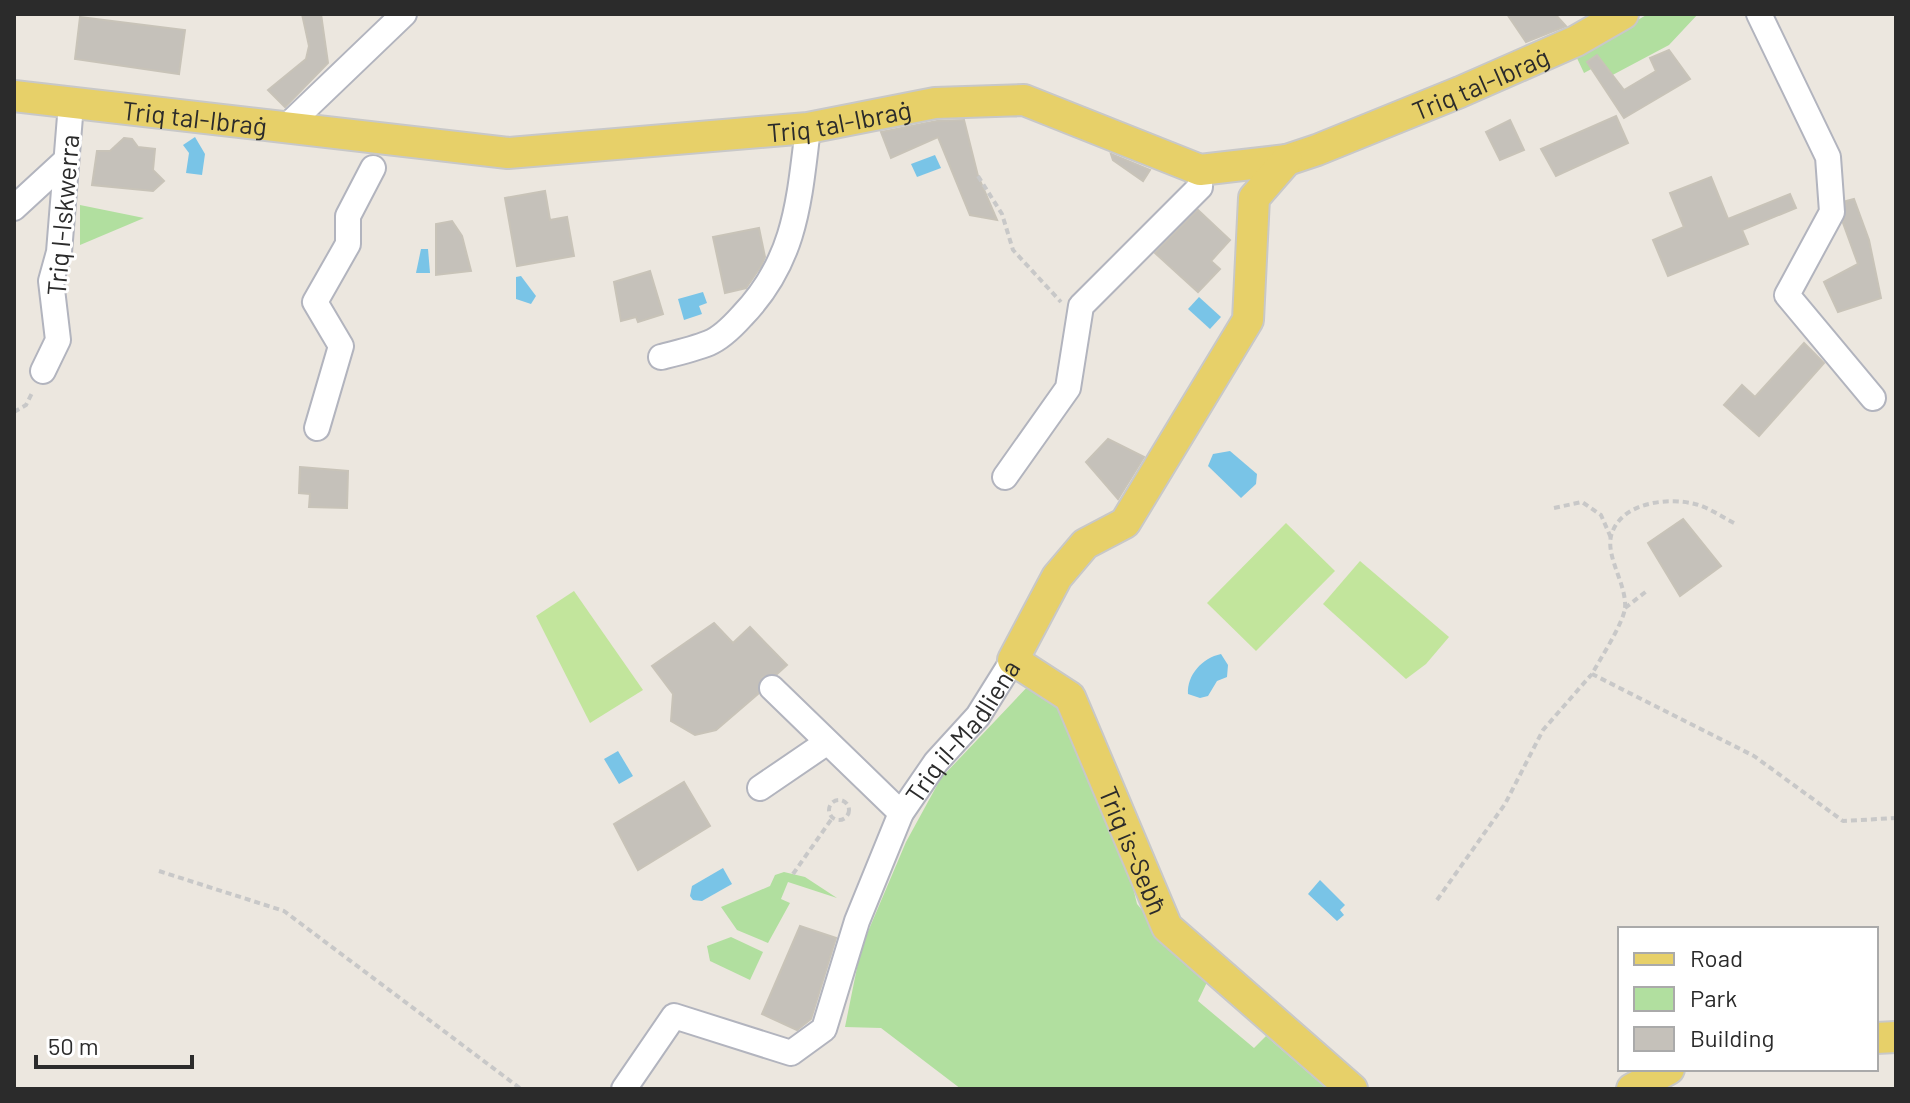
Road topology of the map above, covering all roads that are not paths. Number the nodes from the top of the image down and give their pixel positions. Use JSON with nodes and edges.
{"nodes":[{"id":1,"x":404,"y":14,"type":"edge"},
{"id":2,"x":1623,"y":14,"type":"edge"},
{"id":3,"x":1759,"y":14,"type":"edge"},
{"id":4,"x":14,"y":96,"type":"edge"},
{"id":5,"x":71,"y":104,"type":"junction"},
{"id":6,"x":808,"y":128,"type":"junction"},
{"id":7,"x":284,"y":129,"type":"junction"},
{"id":8,"x":1287,"y":160,"type":"junction"},
{"id":9,"x":64,"y":162,"type":"junction"},
{"id":10,"x":373,"y":168,"type":"dead end"},
{"id":11,"x":1200,"y":170,"type":"junction"},
{"id":12,"x":1254,"y":198,"type":"junction"},
{"id":13,"x":14,"y":208,"type":"edge"},
{"id":14,"x":661,"y":357,"type":"dead end"},
{"id":15,"x":43,"y":371,"type":"road end"},
{"id":16,"x":1873,"y":398,"type":"dead end"},
{"id":17,"x":317,"y":428,"type":"dead end"},
{"id":18,"x":1005,"y":477,"type":"dead end"},
{"id":19,"x":1013,"y":660,"type":"junction"},
{"id":20,"x":772,"y":688,"type":"dead end"},
{"id":21,"x":826,"y":743,"type":"junction"},
{"id":22,"x":760,"y":788,"type":"dead end"},
{"id":23,"x":901,"y":813,"type":"junction"},
{"id":24,"x":1665,"y":1071,"type":"edge"},
{"id":25,"x":624,"y":1089,"type":"edge"},
{"id":26,"x":1352,"y":1089,"type":"edge"},
{"id":27,"x":1632,"y":1089,"type":"edge"}],
"edges":[{"from":1,"to":7,"type":"street"},
{"from":2,"to":8,"type":"main road","name":"Triq tal-Ibraġ"},
{"from":3,"to":16,"type":"street"},
{"from":4,"to":5,"type":"main road","name":"Triq tal-Ibraġ"},
{"from":5,"to":7,"type":"main road","name":"Triq tal-Ibraġ"},
{"from":5,"to":9,"type":"street","name":"Triq l-Iskwerra"},
{"from":6,"to":7,"type":"main road","name":"Triq tal-Ibraġ"},
{"from":6,"to":11,"type":"main road","name":"Triq tal-Ibraġ"},
{"from":6,"to":14,"type":"street"},
{"from":8,"to":11,"type":"main road","name":"Triq tal-Ibraġ"},
{"from":8,"to":12,"type":"main road"},
{"from":9,"to":13,"type":"street"},
{"from":9,"to":15,"type":"street","name":"Triq l-Iskwerra"},
{"from":10,"to":17,"type":"street"},
{"from":11,"to":12,"type":"main road"},
{"from":11,"to":18,"type":"street"},
{"from":12,"to":19,"type":"main road","name":"Triq il-Madliena"},
{"from":19,"to":23,"type":"street","name":"Triq il-Madliena"},
{"from":19,"to":26,"type":"main road","name":"Triq is-Sebħ"},
{"from":20,"to":21,"type":"street"},
{"from":21,"to":22,"type":"street"},
{"from":21,"to":23,"type":"street"},
{"from":23,"to":25,"type":"street","name":"Triq il-Madliena"},
{"from":24,"to":27,"type":"main road"}]}
